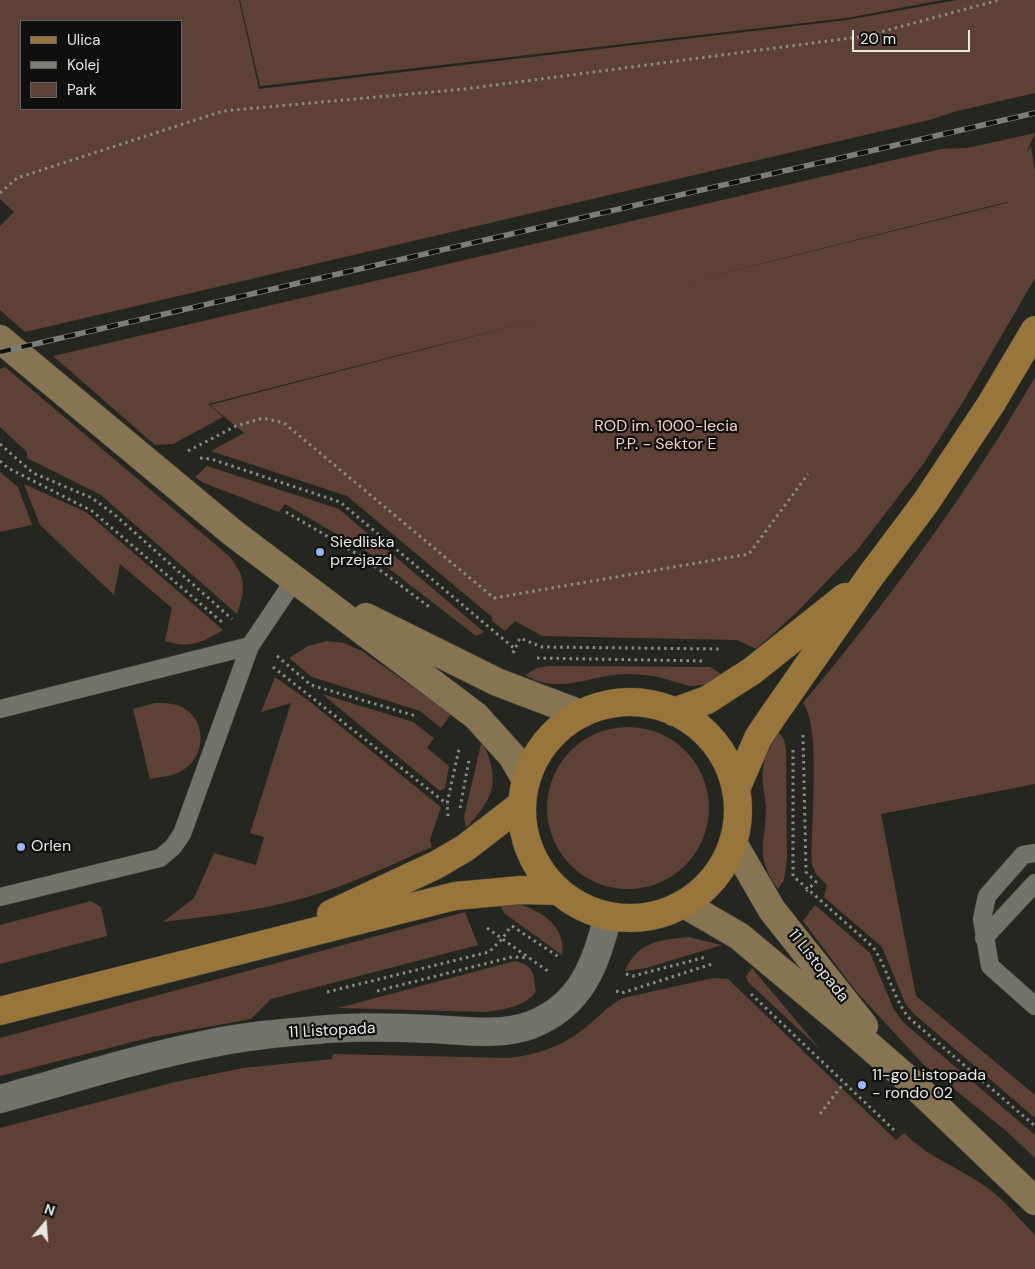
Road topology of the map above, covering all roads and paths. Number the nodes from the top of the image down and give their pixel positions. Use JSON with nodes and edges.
{"nodes":[{"id":1,"x":999,"y":0,"type":"edge"},
{"id":2,"x":0,"y":192,"type":"edge"},
{"id":3,"x":1035,"y":330,"type":"edge"},
{"id":4,"x":0,"y":339,"type":"edge"},
{"id":5,"x":0,"y":444,"type":"edge"},
{"id":6,"x":154,"y":469,"type":"junction"},
{"id":7,"x":808,"y":474,"type":"dead end"},
{"id":8,"x":286,"y":512,"type":"dead end"},
{"id":9,"x":869,"y":578,"type":"junction"},
{"id":10,"x":302,"y":584,"type":"junction"},
{"id":11,"x":433,"y":610,"type":"dead end"},
{"id":12,"x":252,"y":642,"type":"junction"},
{"id":13,"x":520,"y":654,"type":"dead end"},
{"id":14,"x":0,"y":708,"type":"edge"},
{"id":15,"x":674,"y":712,"type":"junction"},
{"id":16,"x":581,"y":714,"type":"junction"},
{"id":17,"x":418,"y":717,"type":"dead end"},
{"id":18,"x":736,"y":789,"type":"junction"},
{"id":19,"x":524,"y":792,"type":"junction"},
{"id":20,"x":734,"y":843,"type":"junction"},
{"id":21,"x":1035,"y":853,"type":"edge"},
{"id":22,"x":1035,"y":882,"type":"edge"},
{"id":23,"x":807,"y":890,"type":"dead end"},
{"id":24,"x":557,"y":891,"type":"junction"},
{"id":25,"x":0,"y":897,"type":"edge"},
{"id":26,"x":684,"y":904,"type":"junction"},
{"id":27,"x":608,"y":916,"type":"junction"},
{"id":28,"x":512,"y":926,"type":"dead end"},
{"id":29,"x":984,"y":938,"type":"junction"},
{"id":30,"x":274,"y":940,"type":"junction"},
{"id":31,"x":529,"y":958,"type":"dead end"},
{"id":32,"x":718,"y":963,"type":"dead end"},
{"id":33,"x":746,"y":989,"type":"dead end"},
{"id":34,"x":610,"y":990,"type":"dead end"},
{"id":35,"x":373,"y":992,"type":"dead end"},
{"id":36,"x":319,"y":994,"type":"dead end"},
{"id":37,"x":1035,"y":1006,"type":"edge"},
{"id":38,"x":0,"y":1012,"type":"edge"},
{"id":39,"x":844,"y":1083,"type":"junction"},
{"id":40,"x":912,"y":1083,"type":"junction"},
{"id":41,"x":0,"y":1099,"type":"edge"},
{"id":42,"x":820,"y":1114,"type":"dead end"},
{"id":43,"x":1035,"y":1126,"type":"edge"},
{"id":44,"x":894,"y":1130,"type":"dead end"},
{"id":45,"x":1035,"y":1201,"type":"edge"}],
"edges":[{"from":1,"to":2,"type":"path"},
{"from":3,"to":9,"type":"main road"},
{"from":4,"to":6,"type":"main road"},
{"from":5,"to":12,"type":"path"},
{"from":6,"to":7,"type":"path"},
{"from":6,"to":10,"type":"main road"},
{"from":6,"to":13,"type":"path"},
{"from":8,"to":11,"type":"path"},
{"from":9,"to":15,"type":"main road"},
{"from":9,"to":18,"type":"main road"},
{"from":10,"to":12,"type":"lane"},
{"from":10,"to":16,"type":"main road"},
{"from":10,"to":19,"type":"main road"},
{"from":12,"to":14,"type":"lane"},
{"from":12,"to":17,"type":"path"},
{"from":12,"to":25,"type":"lane"},
{"from":15,"to":16,"type":"main road"},
{"from":15,"to":18,"type":"main road"},
{"from":16,"to":19,"type":"main road"},
{"from":18,"to":20,"type":"main road"},
{"from":19,"to":24,"type":"main road"},
{"from":19,"to":30,"type":"main road"},
{"from":20,"to":26,"type":"main road"},
{"from":20,"to":40,"type":"main road","name":"11 Listopada"},
{"from":21,"to":29,"type":"lane"},
{"from":22,"to":29,"type":"lane"},
{"from":23,"to":43,"type":"path"},
{"from":24,"to":27,"type":"main road"},
{"from":24,"to":30,"type":"main road"},
{"from":26,"to":27,"type":"main road"},
{"from":26,"to":40,"type":"main road","name":"11 Listopada"},
{"from":27,"to":41,"type":"street","name":"11 Listopada"},
{"from":28,"to":36,"type":"path"},
{"from":29,"to":37,"type":"lane"},
{"from":30,"to":38,"type":"main road"},
{"from":31,"to":35,"type":"path"},
{"from":32,"to":34,"type":"path"},
{"from":33,"to":39,"type":"path"},
{"from":39,"to":42,"type":"path"},
{"from":39,"to":44,"type":"path"},
{"from":40,"to":45,"type":"main road","name":"11 Listopada"}]}
